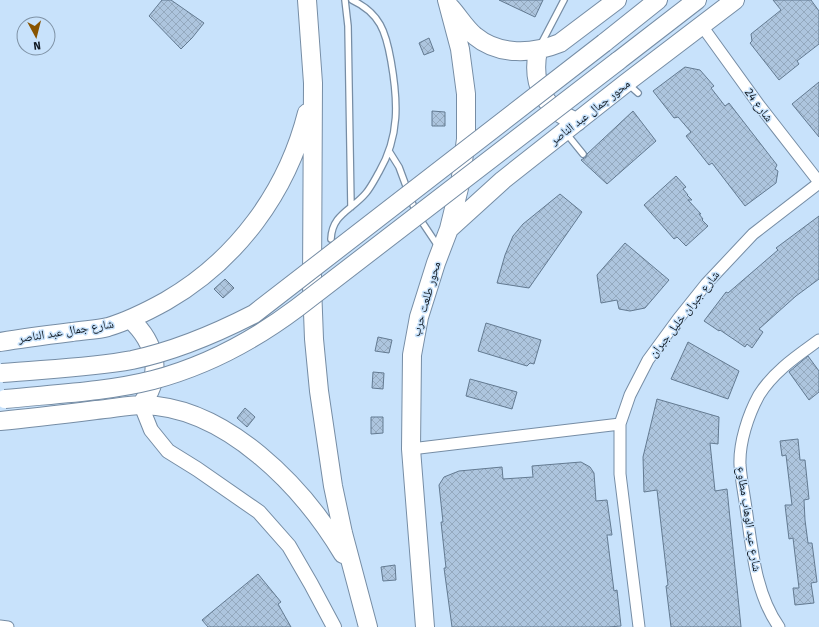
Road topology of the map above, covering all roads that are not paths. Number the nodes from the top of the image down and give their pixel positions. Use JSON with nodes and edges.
{"nodes":[{"id":1,"x":307,"y":0,"type":"edge"},
{"id":2,"x":346,"y":0,"type":"edge"},
{"id":3,"x":352,"y":0,"type":"edge"},
{"id":4,"x":564,"y":0,"type":"edge"},
{"id":5,"x":617,"y":0,"type":"edge"},
{"id":6,"x":658,"y":0,"type":"edge"},
{"id":7,"x":696,"y":0,"type":"edge"},
{"id":8,"x":735,"y":0,"type":"edge"},
{"id":9,"x":448,"y":2,"type":"edge"},
{"id":10,"x":702,"y":26,"type":"junction"},
{"id":11,"x":538,"y":50,"type":"junction"},
{"id":12,"x":313,"y":83,"type":"junction"},
{"id":13,"x":571,"y":127,"type":"junction"},
{"id":14,"x":389,"y":150,"type":"junction"},
{"id":15,"x":583,"y":154,"type":"dead end"},
{"id":16,"x":819,"y":182,"type":"edge"},
{"id":17,"x":351,"y":207,"type":"junction"},
{"id":18,"x":449,"y":228,"type":"junction"},
{"id":19,"x":331,"y":239,"type":"dead end"},
{"id":20,"x":441,"y":249,"type":"junction"},
{"id":21,"x":130,"y":319,"type":"junction"},
{"id":22,"x":819,"y":340,"type":"edge"},
{"id":23,"x":0,"y":342,"type":"edge"},
{"id":24,"x":1,"y":373,"type":"edge"},
{"id":25,"x":2,"y":399,"type":"edge"},
{"id":26,"x":141,"y":405,"type":"junction"},
{"id":27,"x":0,"y":421,"type":"edge"},
{"id":28,"x":620,"y":424,"type":"junction"},
{"id":29,"x":410,"y":449,"type":"junction"},
{"id":30,"x":354,"y":580,"type":"junction"},
{"id":31,"x":0,"y":626,"type":"edge"},
{"id":32,"x":8,"y":627,"type":"edge"},
{"id":33,"x":334,"y":627,"type":"edge"},
{"id":34,"x":368,"y":627,"type":"edge"},
{"id":35,"x":425,"y":627,"type":"edge"},
{"id":36,"x":639,"y":627,"type":"edge"},
{"id":37,"x":779,"y":627,"type":"edge"}],
"edges":[{"from":1,"to":12,"type":"main road"},
{"from":2,"to":17,"type":"lane"},
{"from":3,"to":14,"type":"lane"},
{"from":4,"to":11,"type":"lane"},
{"from":5,"to":11,"type":"main road"},
{"from":6,"to":24,"type":"main road","bridge":true},
{"from":7,"to":25,"type":"main road","bridge":true},
{"from":8,"to":10,"type":"main road","name":"محور جمال عبد الناصر"},
{"from":9,"to":11,"type":"main road"},
{"from":9,"to":18,"type":"main road","name":"محور طلعت حرب"},
{"from":10,"to":13,"type":"main road","name":"محور جمال عبد الناصر"},
{"from":10,"to":16,"type":"street","name":"شارع 24"},
{"from":11,"to":13,"type":"main road"},
{"from":12,"to":21,"type":"main road","name":"شارع جمال عبد الناصر"},
{"from":12,"to":30,"type":"main road"},
{"from":13,"to":15,"type":"lane"},
{"from":13,"to":18,"type":"main road","name":"محور جمال عبد الناصر"},
{"from":14,"to":17,"type":"lane"},
{"from":14,"to":20,"type":"lane"},
{"from":16,"to":28,"type":"street","name":"شارع جبران خليل جبران"},
{"from":17,"to":19,"type":"lane"},
{"from":18,"to":20,"type":"main road","name":"محور طلعت حرب"},
{"from":20,"to":29,"type":"main road","name":"محور طلعت حرب"},
{"from":21,"to":23,"type":"main road","name":"شارع جمال عبد الناصر"},
{"from":21,"to":26,"type":"main road"},
{"from":22,"to":37,"type":"street","name":"شارع عبد الوهاب مطاوع"},
{"from":26,"to":27,"type":"main road"},
{"from":26,"to":30,"type":"main road"},
{"from":26,"to":33,"type":"street"},
{"from":28,"to":29,"type":"street"},
{"from":28,"to":36,"type":"street","name":"شارع جبران خليل جبران"},
{"from":29,"to":35,"type":"main road","name":"محور طلعت حرب"},
{"from":30,"to":34,"type":"main road"},
{"from":31,"to":32,"type":"street"}]}
